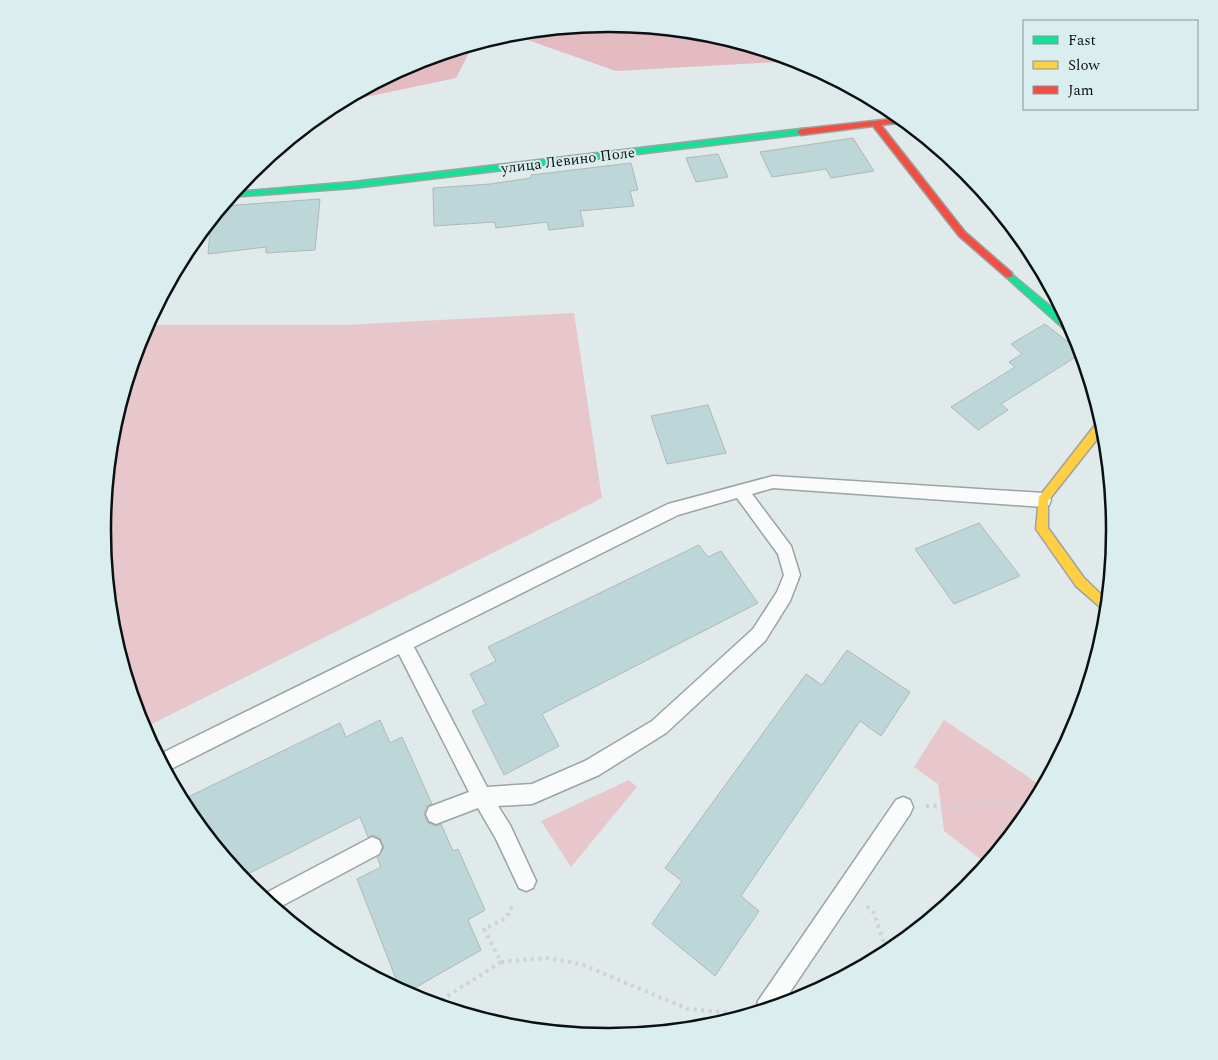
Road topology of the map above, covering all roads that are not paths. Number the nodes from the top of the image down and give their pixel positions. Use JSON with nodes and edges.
{"nodes":[{"id":1,"x":893,"y":122,"type":"edge"},
{"id":2,"x":876,"y":124,"type":"junction"},
{"id":3,"x":242,"y":194,"type":"edge"},
{"id":4,"x":1059,"y":319,"type":"edge"},
{"id":5,"x":1097,"y":431,"type":"edge"},
{"id":6,"x":741,"y":491,"type":"junction"},
{"id":7,"x":1043,"y":500,"type":"junction"},
{"id":8,"x":1101,"y":601,"type":"edge"},
{"id":9,"x":403,"y":644,"type":"junction"},
{"id":10,"x":168,"y":760,"type":"edge"},
{"id":11,"x":482,"y":797,"type":"junction"},
{"id":12,"x":903,"y":807,"type":"road end"},
{"id":13,"x":436,"y":814,"type":"dead end"},
{"id":14,"x":372,"y":847,"type":"dead end"},
{"id":15,"x":526,"y":881,"type":"road end"},
{"id":16,"x":275,"y":898,"type":"edge"},
{"id":17,"x":772,"y":1000,"type":"edge"}],
"edges":[{"from":1,"to":2,"type":"street","name":"улица Левино Поле"},
{"from":2,"to":3,"type":"street","name":"улица Левино Поле"},
{"from":2,"to":4,"type":"street"},
{"from":5,"to":7,"type":"street"},
{"from":6,"to":7,"type":"lane"},
{"from":6,"to":9,"type":"lane"},
{"from":6,"to":11,"type":"lane"},
{"from":7,"to":8,"type":"street"},
{"from":9,"to":10,"type":"lane"},
{"from":9,"to":11,"type":"lane"},
{"from":11,"to":13,"type":"lane"},
{"from":11,"to":15,"type":"lane"},
{"from":12,"to":17,"type":"lane"},
{"from":14,"to":16,"type":"lane"}]}
